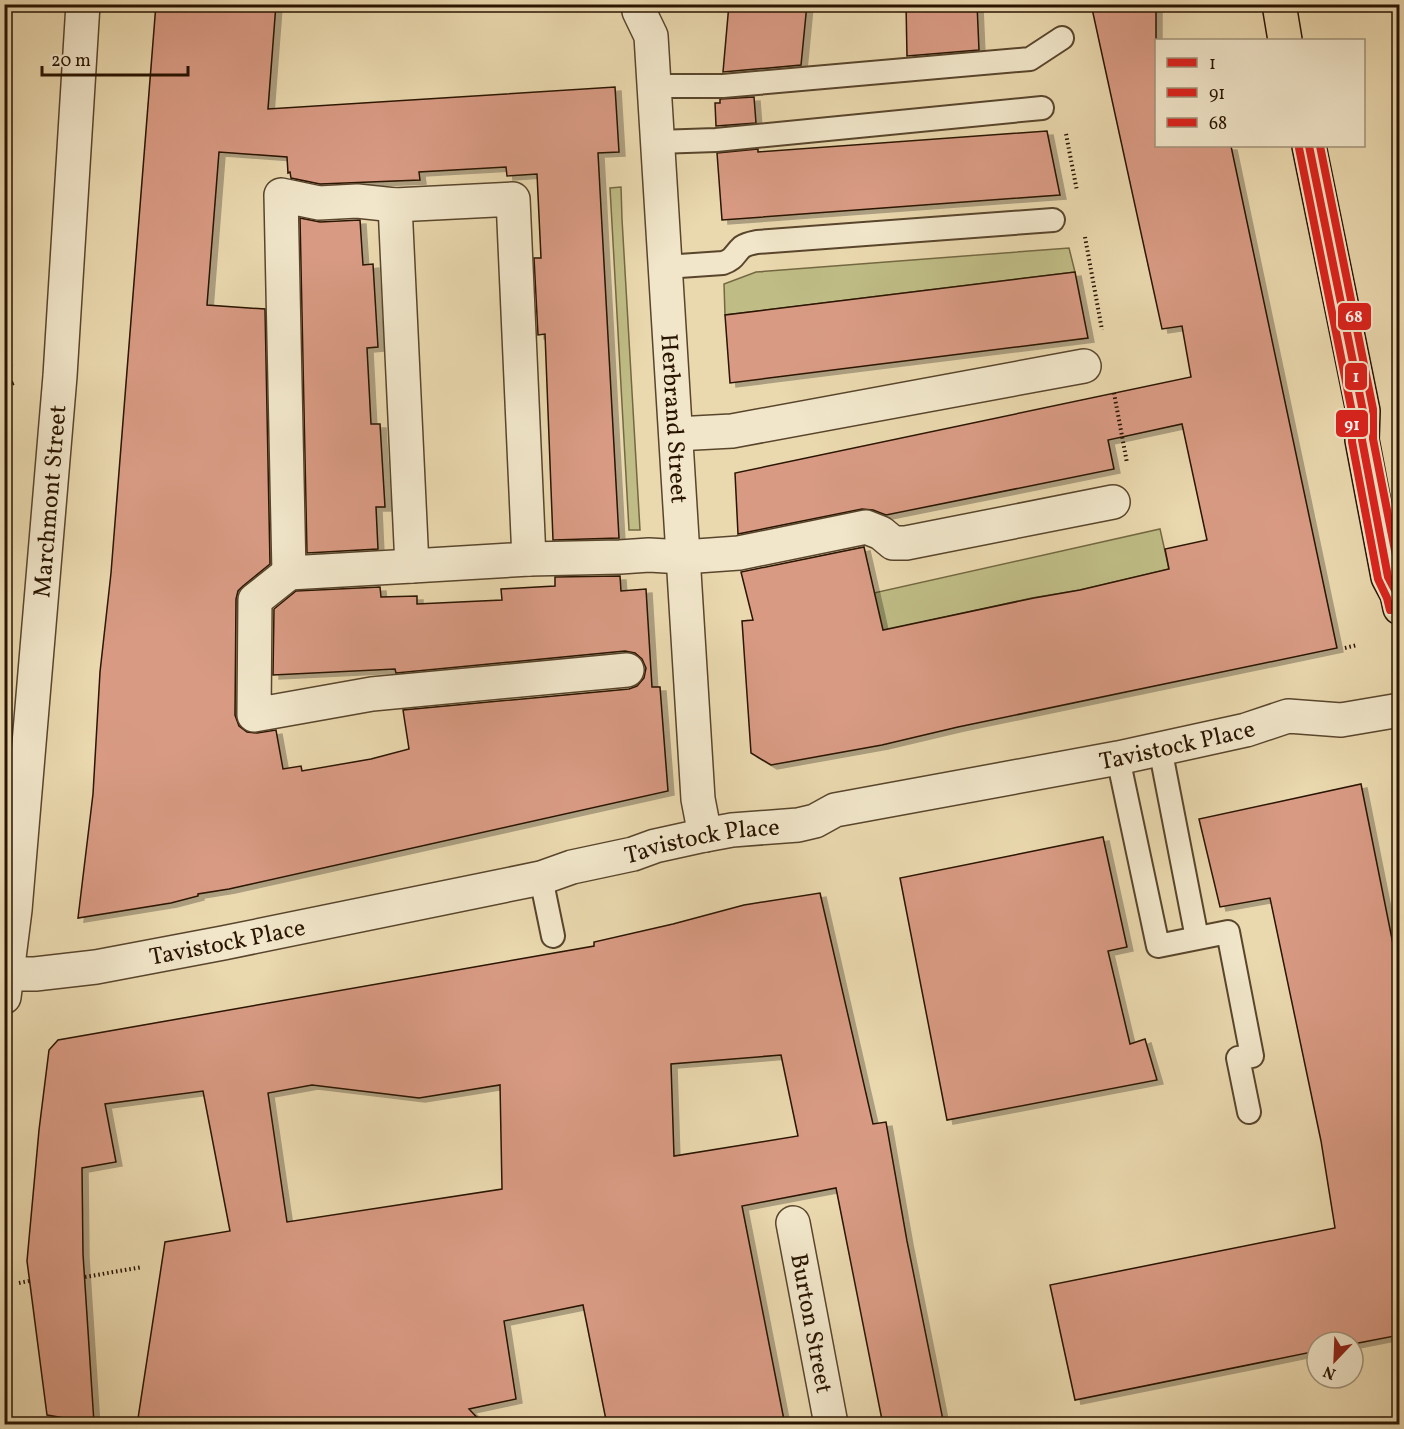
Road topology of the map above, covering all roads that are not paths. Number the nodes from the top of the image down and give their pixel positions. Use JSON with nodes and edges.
{"nodes":[{"id":1,"x":83,"y":4,"type":"edge"},
{"id":2,"x":638,"y":4,"type":"edge"},
{"id":3,"x":1279,"y":4,"type":"edge"},
{"id":4,"x":1062,"y":38,"type":"dead end"},
{"id":5,"x":1285,"y":39,"type":"edge"},
{"id":6,"x":654,"y":86,"type":"junction"},
{"id":7,"x":1042,"y":108,"type":"road end"},
{"id":8,"x":657,"y":142,"type":"junction"},
{"id":9,"x":1309,"y":147,"type":"edge"},
{"id":10,"x":395,"y":205,"type":"junction"},
{"id":11,"x":1053,"y":220,"type":"dead end"},
{"id":12,"x":665,"y":267,"type":"junction"},
{"id":13,"x":1084,"y":366,"type":"dead end"},
{"id":14,"x":676,"y":434,"type":"junction"},
{"id":15,"x":1113,"y":502,"type":"road end"},
{"id":16,"x":683,"y":556,"type":"junction"},
{"id":17,"x":529,"y":559,"type":"junction"},
{"id":18,"x":412,"y":566,"type":"junction"},
{"id":19,"x":290,"y":573,"type":"junction"},
{"id":20,"x":1400,"y":608,"type":"edge"},
{"id":21,"x":627,"y":670,"type":"dead end"},
{"id":22,"x":1400,"y":710,"type":"edge"},
{"id":23,"x":1160,"y":748,"type":"junction"},
{"id":24,"x":1118,"y":758,"type":"junction"},
{"id":25,"x":705,"y":835,"type":"junction"},
{"id":26,"x":541,"y":878,"type":"junction"},
{"id":27,"x":553,"y":936,"type":"dead end"},
{"id":28,"x":1197,"y":938,"type":"junction"},
{"id":29,"x":6,"y":982,"type":"edge"},
{"id":30,"x":1249,"y":1112,"type":"dead end"},
{"id":31,"x":793,"y":1222,"type":"dead end"},
{"id":32,"x":831,"y":1425,"type":"edge"}],
"edges":[{"from":1,"to":29,"type":"street","name":"Marchmont Street"},
{"from":2,"to":6,"type":"street","name":"Herbrand Street"},
{"from":3,"to":5,"type":"main road"},
{"from":4,"to":6,"type":"lane"},
{"from":6,"to":8,"type":"street","name":"Herbrand Street"},
{"from":7,"to":8,"type":"lane"},
{"from":8,"to":12,"type":"street","name":"Herbrand Street"},
{"from":9,"to":20,"type":"main road"},
{"from":10,"to":17,"type":"street"},
{"from":10,"to":18,"type":"street"},
{"from":10,"to":19,"type":"street"},
{"from":11,"to":12,"type":"lane"},
{"from":12,"to":14,"type":"street","name":"Herbrand Street"},
{"from":13,"to":14,"type":"street"},
{"from":14,"to":16,"type":"street","name":"Herbrand Street"},
{"from":15,"to":16,"type":"street"},
{"from":16,"to":17,"type":"street"},
{"from":16,"to":25,"type":"street","name":"Herbrand Street"},
{"from":17,"to":18,"type":"street"},
{"from":18,"to":19,"type":"street"},
{"from":19,"to":21,"type":"street"},
{"from":22,"to":23,"type":"street","name":"Tavistock Place"},
{"from":23,"to":24,"type":"street","name":"Tavistock Place"},
{"from":23,"to":28,"type":"lane"},
{"from":24,"to":25,"type":"street","name":"Tavistock Place"},
{"from":24,"to":28,"type":"lane"},
{"from":25,"to":26,"type":"street","name":"Tavistock Place"},
{"from":26,"to":27,"type":"lane"},
{"from":26,"to":29,"type":"street","name":"Tavistock Place"},
{"from":28,"to":30,"type":"lane"},
{"from":31,"to":32,"type":"street","name":"Burton Street"}]}
